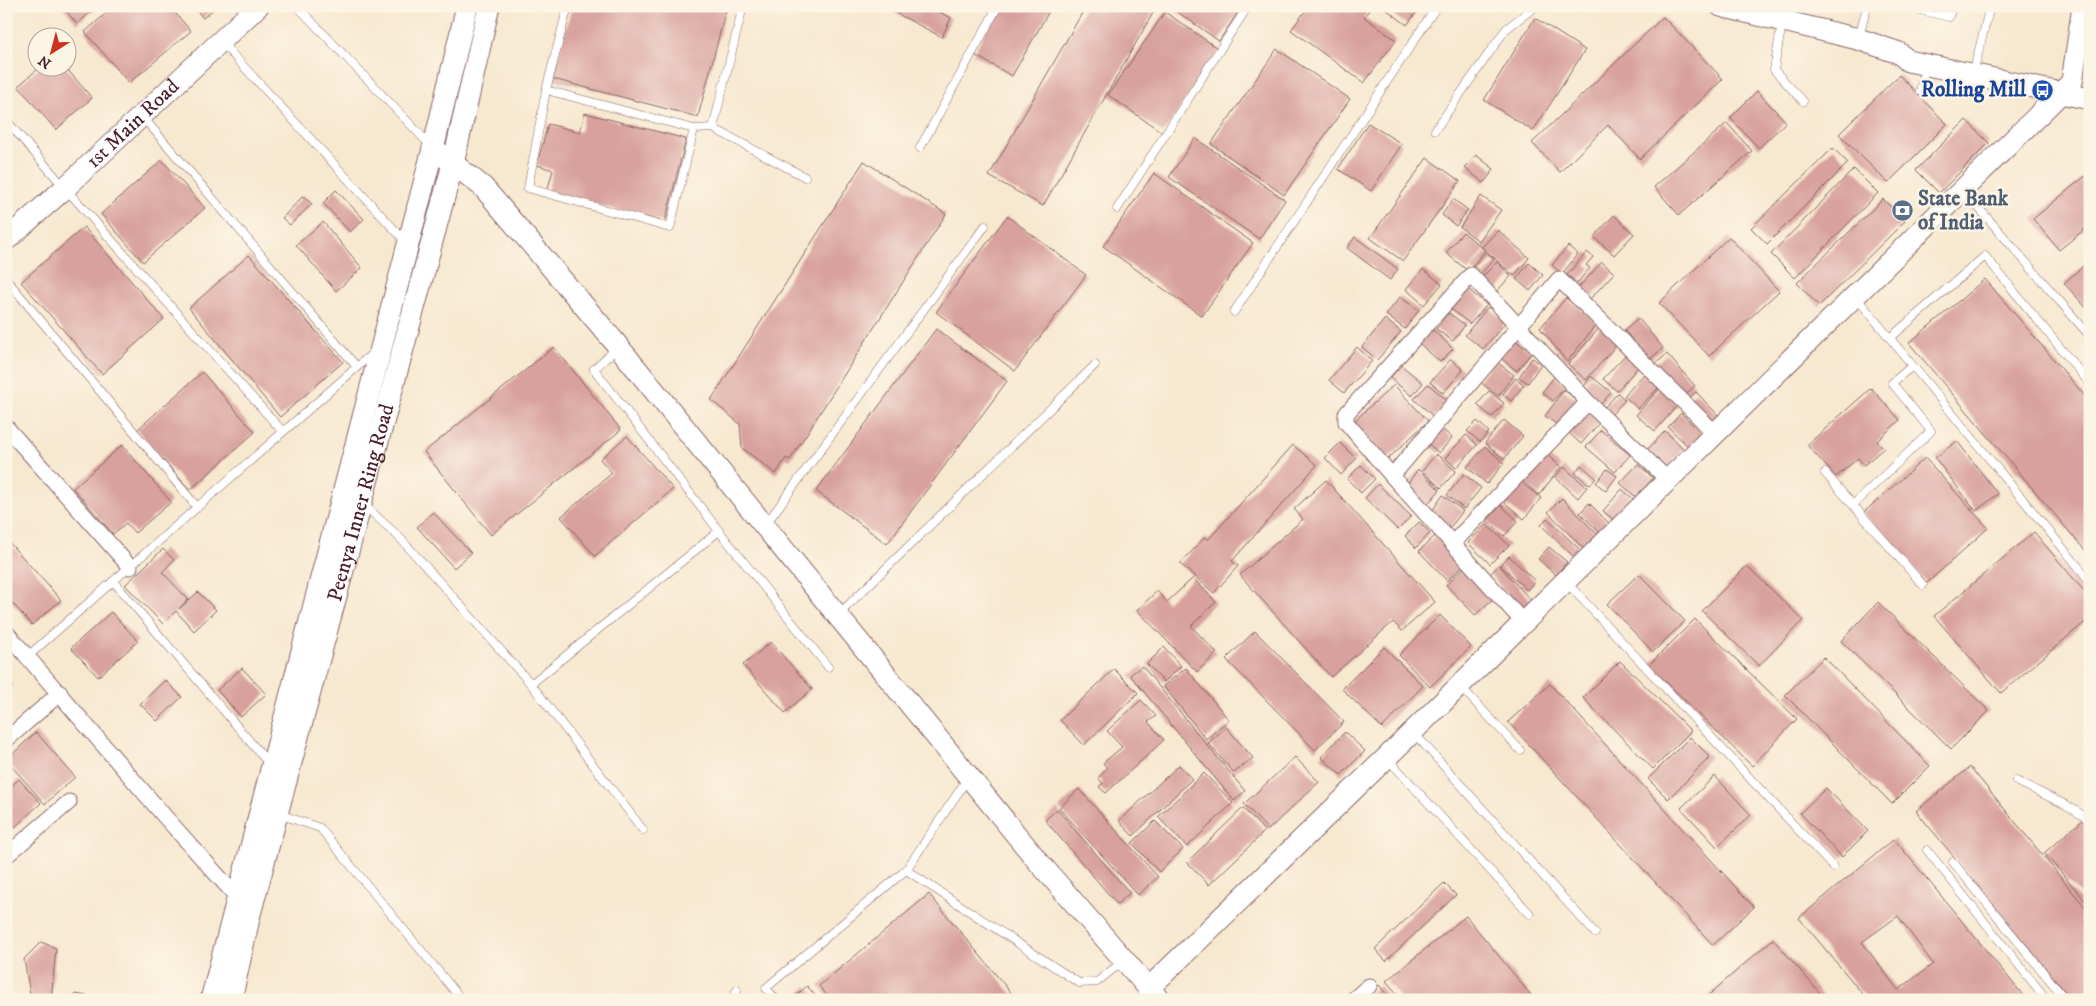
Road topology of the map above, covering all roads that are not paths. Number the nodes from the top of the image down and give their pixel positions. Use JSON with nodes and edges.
{"nodes":[{"id":1,"x":258,"y":6,"type":"edge"},
{"id":2,"x":297,"y":6,"type":"edge"},
{"id":3,"x":467,"y":6,"type":"edge"},
{"id":4,"x":489,"y":6,"type":"edge"},
{"id":5,"x":568,"y":6,"type":"edge"},
{"id":6,"x":743,"y":6,"type":"edge"},
{"id":7,"x":998,"y":6,"type":"edge"},
{"id":8,"x":1248,"y":6,"type":"edge"},
{"id":9,"x":1437,"y":6,"type":"edge"},
{"id":10,"x":1536,"y":6,"type":"edge"},
{"id":11,"x":1721,"y":6,"type":"edge"},
{"id":12,"x":1867,"y":6,"type":"edge"},
{"id":13,"x":1904,"y":6,"type":"edge"},
{"id":14,"x":1952,"y":6,"type":"edge"},
{"id":15,"x":1990,"y":6,"type":"edge"},
{"id":16,"x":2085,"y":18,"type":"edge"},
{"id":17,"x":1782,"y":21,"type":"junction"},
{"id":18,"x":1858,"y":39,"type":"junction"},
{"id":19,"x":221,"y":41,"type":"junction"},
{"id":20,"x":1899,"y":53,"type":"junction"},
{"id":21,"x":1976,"y":62,"type":"junction"},
{"id":22,"x":1925,"y":65,"type":"junction"},
{"id":23,"x":2074,"y":87,"type":"edge"},
{"id":24,"x":546,"y":90,"type":"junction"},
{"id":25,"x":1920,"y":91,"type":"dead end"},
{"id":26,"x":2090,"y":99,"type":"edge"},
{"id":27,"x":1803,"y":101,"type":"dead end"},
{"id":28,"x":142,"y":116,"type":"junction"},
{"id":29,"x":6,"y":120,"type":"edge"},
{"id":30,"x":713,"y":128,"type":"junction"},
{"id":31,"x":694,"y":129,"type":"junction"},
{"id":32,"x":1435,"y":130,"type":"dead end"},
{"id":33,"x":433,"y":148,"type":"junction"},
{"id":34,"x":920,"y":148,"type":"dead end"},
{"id":35,"x":453,"y":164,"type":"junction"},
{"id":36,"x":805,"y":177,"type":"dead end"},
{"id":37,"x":425,"y":179,"type":"junction"},
{"id":38,"x":65,"y":188,"type":"junction"},
{"id":39,"x":1963,"y":190,"type":"junction"},
{"id":40,"x":444,"y":195,"type":"junction"},
{"id":41,"x":1117,"y":209,"type":"dead end"},
{"id":42,"x":985,"y":226,"type":"dead end"},
{"id":43,"x":6,"y":240,"type":"edge"},
{"id":44,"x":408,"y":244,"type":"junction"},
{"id":45,"x":6,"y":279,"type":"edge"},
{"id":46,"x":1855,"y":296,"type":"junction"},
{"id":47,"x":1234,"y":312,"type":"dead end"},
{"id":48,"x":1517,"y":326,"type":"junction"},
{"id":49,"x":2090,"y":336,"type":"edge"},
{"id":50,"x":1890,"y":338,"type":"junction"},
{"id":51,"x":382,"y":346,"type":"junction"},
{"id":52,"x":619,"y":347,"type":"junction"},
{"id":53,"x":1095,"y":365,"type":"dead end"},
{"id":54,"x":1912,"y":366,"type":"junction"},
{"id":55,"x":357,"y":367,"type":"junction"},
{"id":56,"x":2090,"y":384,"type":"edge"},
{"id":57,"x":1588,"y":402,"type":"junction"},
{"id":58,"x":6,"y":427,"type":"edge"},
{"id":59,"x":283,"y":432,"type":"junction"},
{"id":60,"x":1715,"y":433,"type":"junction"},
{"id":61,"x":1825,"y":473,"type":"dead end"},
{"id":62,"x":1392,"y":476,"type":"junction"},
{"id":63,"x":1668,"y":480,"type":"junction"},
{"id":64,"x":361,"y":502,"type":"junction"},
{"id":65,"x":1853,"y":505,"type":"junction"},
{"id":66,"x":197,"y":507,"type":"junction"},
{"id":67,"x":764,"y":525,"type":"junction"},
{"id":68,"x":719,"y":530,"type":"junction"},
{"id":69,"x":1453,"y":543,"type":"junction"},
{"id":70,"x":130,"y":567,"type":"junction"},
{"id":71,"x":1565,"y":580,"type":"junction"},
{"id":72,"x":2090,"y":581,"type":"edge"},
{"id":73,"x":113,"y":582,"type":"junction"},
{"id":74,"x":1923,"y":585,"type":"dead end"},
{"id":75,"x":837,"y":615,"type":"junction"},
{"id":76,"x":1523,"y":622,"type":"junction"},
{"id":77,"x":6,"y":632,"type":"edge"},
{"id":78,"x":28,"y":656,"type":"junction"},
{"id":79,"x":828,"y":667,"type":"dead end"},
{"id":80,"x":531,"y":684,"type":"junction"},
{"id":81,"x":1459,"y":685,"type":"junction"},
{"id":82,"x":60,"y":693,"type":"junction"},
{"id":83,"x":1412,"y":730,"type":"junction"},
{"id":84,"x":6,"y":740,"type":"edge"},
{"id":85,"x":1520,"y":750,"type":"dead end"},
{"id":86,"x":1386,"y":758,"type":"junction"},
{"id":87,"x":271,"y":767,"type":"junction"},
{"id":88,"x":969,"y":776,"type":"junction"},
{"id":89,"x":2016,"y":781,"type":"dead end"},
{"id":90,"x":69,"y":802,"type":"dead end"},
{"id":91,"x":277,"y":814,"type":"junction"},
{"id":92,"x":2090,"y":820,"type":"edge"},
{"id":93,"x":643,"y":830,"type":"dead end"},
{"id":94,"x":1927,"y":850,"type":"dead end"},
{"id":95,"x":6,"y":856,"type":"edge"},
{"id":96,"x":1953,"y":862,"type":"dead end"},
{"id":97,"x":1833,"y":867,"type":"dead end"},
{"id":98,"x":906,"y":870,"type":"junction"},
{"id":99,"x":237,"y":897,"type":"junction"},
{"id":100,"x":1530,"y":914,"type":"dead end"},
{"id":101,"x":1595,"y":933,"type":"dead end"},
{"id":102,"x":1124,"y":960,"type":"junction"},
{"id":103,"x":1369,"y":986,"type":"dead end"},
{"id":104,"x":737,"y":990,"type":"dead end"},
{"id":105,"x":1154,"y":994,"type":"edge"},
{"id":106,"x":211,"y":1000,"type":"edge"},
{"id":107,"x":231,"y":1000,"type":"edge"},
{"id":108,"x":462,"y":1000,"type":"edge"},
{"id":109,"x":733,"y":1000,"type":"edge"},
{"id":110,"x":776,"y":1000,"type":"edge"},
{"id":111,"x":1353,"y":1000,"type":"edge"},
{"id":112,"x":2047,"y":1000,"type":"edge"},
{"id":113,"x":2066,"y":1000,"type":"edge"}],
"edges":[{"from":1,"to":19,"type":"street","name":"1st Main Road"},
{"from":2,"to":33,"type":"lane"},
{"from":3,"to":33,"type":"street","name":"Peenya Inner Ring Road"},
{"from":4,"to":35,"type":"street","name":"Peenya Inner Ring Road"},
{"from":5,"to":24,"type":"lane"},
{"from":6,"to":30,"type":"lane"},
{"from":7,"to":34,"type":"lane"},
{"from":8,"to":41,"type":"lane"},
{"from":9,"to":47,"type":"lane"},
{"from":10,"to":32,"type":"lane"},
{"from":11,"to":17,"type":"street"},
{"from":12,"to":18,"type":"lane"},
{"from":13,"to":14,"type":"lane"},
{"from":15,"to":21,"type":"lane"},
{"from":16,"to":23,"type":"street"},
{"from":17,"to":18,"type":"street"},
{"from":17,"to":27,"type":"lane"},
{"from":18,"to":20,"type":"street"},
{"from":19,"to":28,"type":"street","name":"1st Main Road"},
{"from":19,"to":44,"type":"lane"},
{"from":20,"to":21,"type":"street"},
{"from":20,"to":22,"type":"street"},
{"from":21,"to":23,"type":"street"},
{"from":22,"to":23,"type":"street"},
{"from":22,"to":25,"type":"lane"},
{"from":23,"to":26,"type":"street"},
{"from":23,"to":39,"type":"street"},
{"from":24,"to":31,"type":"lane"},
{"from":24,"to":31,"type":"lane"},
{"from":28,"to":38,"type":"street","name":"1st Main Road"},
{"from":28,"to":55,"type":"lane"},
{"from":29,"to":38,"type":"lane"},
{"from":30,"to":31,"type":"lane"},
{"from":30,"to":36,"type":"lane"},
{"from":33,"to":35,"type":"street"},
{"from":33,"to":37,"type":"street","name":"Peenya Inner Ring Road"},
{"from":35,"to":40,"type":"street","name":"Peenya Inner Ring Road"},
{"from":35,"to":52,"type":"street"},
{"from":37,"to":40,"type":"street"},
{"from":37,"to":44,"type":"street","name":"Peenya Inner Ring Road"},
{"from":38,"to":43,"type":"street","name":"1st Main Road"},
{"from":38,"to":59,"type":"lane"},
{"from":39,"to":46,"type":"street"},
{"from":39,"to":49,"type":"lane"},
{"from":40,"to":64,"type":"street","name":"Peenya Inner Ring Road"},
{"from":42,"to":67,"type":"lane"},
{"from":44,"to":51,"type":"street","name":"Peenya Inner Ring Road"},
{"from":45,"to":66,"type":"lane"},
{"from":46,"to":50,"type":"lane"},
{"from":46,"to":60,"type":"street"},
{"from":48,"to":57,"type":"street"},
{"from":48,"to":60,"type":"street"},
{"from":48,"to":62,"type":"street"},
{"from":48,"to":62,"type":"street"},
{"from":50,"to":54,"type":"lane"},
{"from":50,"to":56,"type":"lane"},
{"from":51,"to":55,"type":"lane"},
{"from":51,"to":87,"type":"street","name":"Peenya Inner Ring Road"},
{"from":52,"to":67,"type":"street"},
{"from":52,"to":68,"type":"lane"},
{"from":53,"to":75,"type":"lane"},
{"from":54,"to":65,"type":"lane"},
{"from":54,"to":72,"type":"lane"},
{"from":55,"to":59,"type":"lane"},
{"from":57,"to":63,"type":"street"},
{"from":57,"to":69,"type":"street"},
{"from":58,"to":70,"type":"street"},
{"from":59,"to":66,"type":"lane"},
{"from":60,"to":63,"type":"street"},
{"from":61,"to":65,"type":"lane"},
{"from":62,"to":69,"type":"street"},
{"from":63,"to":71,"type":"street"},
{"from":64,"to":80,"type":"lane"},
{"from":64,"to":91,"type":"street","name":"Peenya Inner Ring Road"},
{"from":65,"to":74,"type":"lane"},
{"from":66,"to":70,"type":"lane"},
{"from":67,"to":75,"type":"street"},
{"from":68,"to":79,"type":"lane"},
{"from":68,"to":80,"type":"lane"},
{"from":69,"to":76,"type":"street"},
{"from":70,"to":73,"type":"lane"},
{"from":71,"to":76,"type":"street"},
{"from":71,"to":97,"type":"lane"},
{"from":73,"to":78,"type":"lane"},
{"from":73,"to":87,"type":"lane"},
{"from":75,"to":88,"type":"street"},
{"from":76,"to":81,"type":"street"},
{"from":77,"to":78,"type":"street"},
{"from":78,"to":82,"type":"street"},
{"from":80,"to":93,"type":"lane"},
{"from":81,"to":83,"type":"street"},
{"from":81,"to":85,"type":"lane"},
{"from":82,"to":84,"type":"street"},
{"from":82,"to":99,"type":"street"},
{"from":83,"to":86,"type":"street"},
{"from":83,"to":101,"type":"lane"},
{"from":86,"to":100,"type":"lane"},
{"from":86,"to":105,"type":"street"},
{"from":87,"to":99,"type":"street","name":"Peenya Inner Ring Road"},
{"from":88,"to":98,"type":"lane"},
{"from":88,"to":102,"type":"street"},
{"from":89,"to":92,"type":"lane"},
{"from":90,"to":95,"type":"street"},
{"from":91,"to":107,"type":"street","name":"Peenya Inner Ring Road"},
{"from":91,"to":108,"type":"lane"},
{"from":94,"to":112,"type":"lane"},
{"from":96,"to":113,"type":"lane"},
{"from":98,"to":102,"type":"lane"},
{"from":98,"to":110,"type":"lane"},
{"from":99,"to":106,"type":"street","name":"Peenya Inner Ring Road"},
{"from":102,"to":105,"type":"street"},
{"from":103,"to":111,"type":"street"},
{"from":104,"to":109,"type":"lane"}]}
